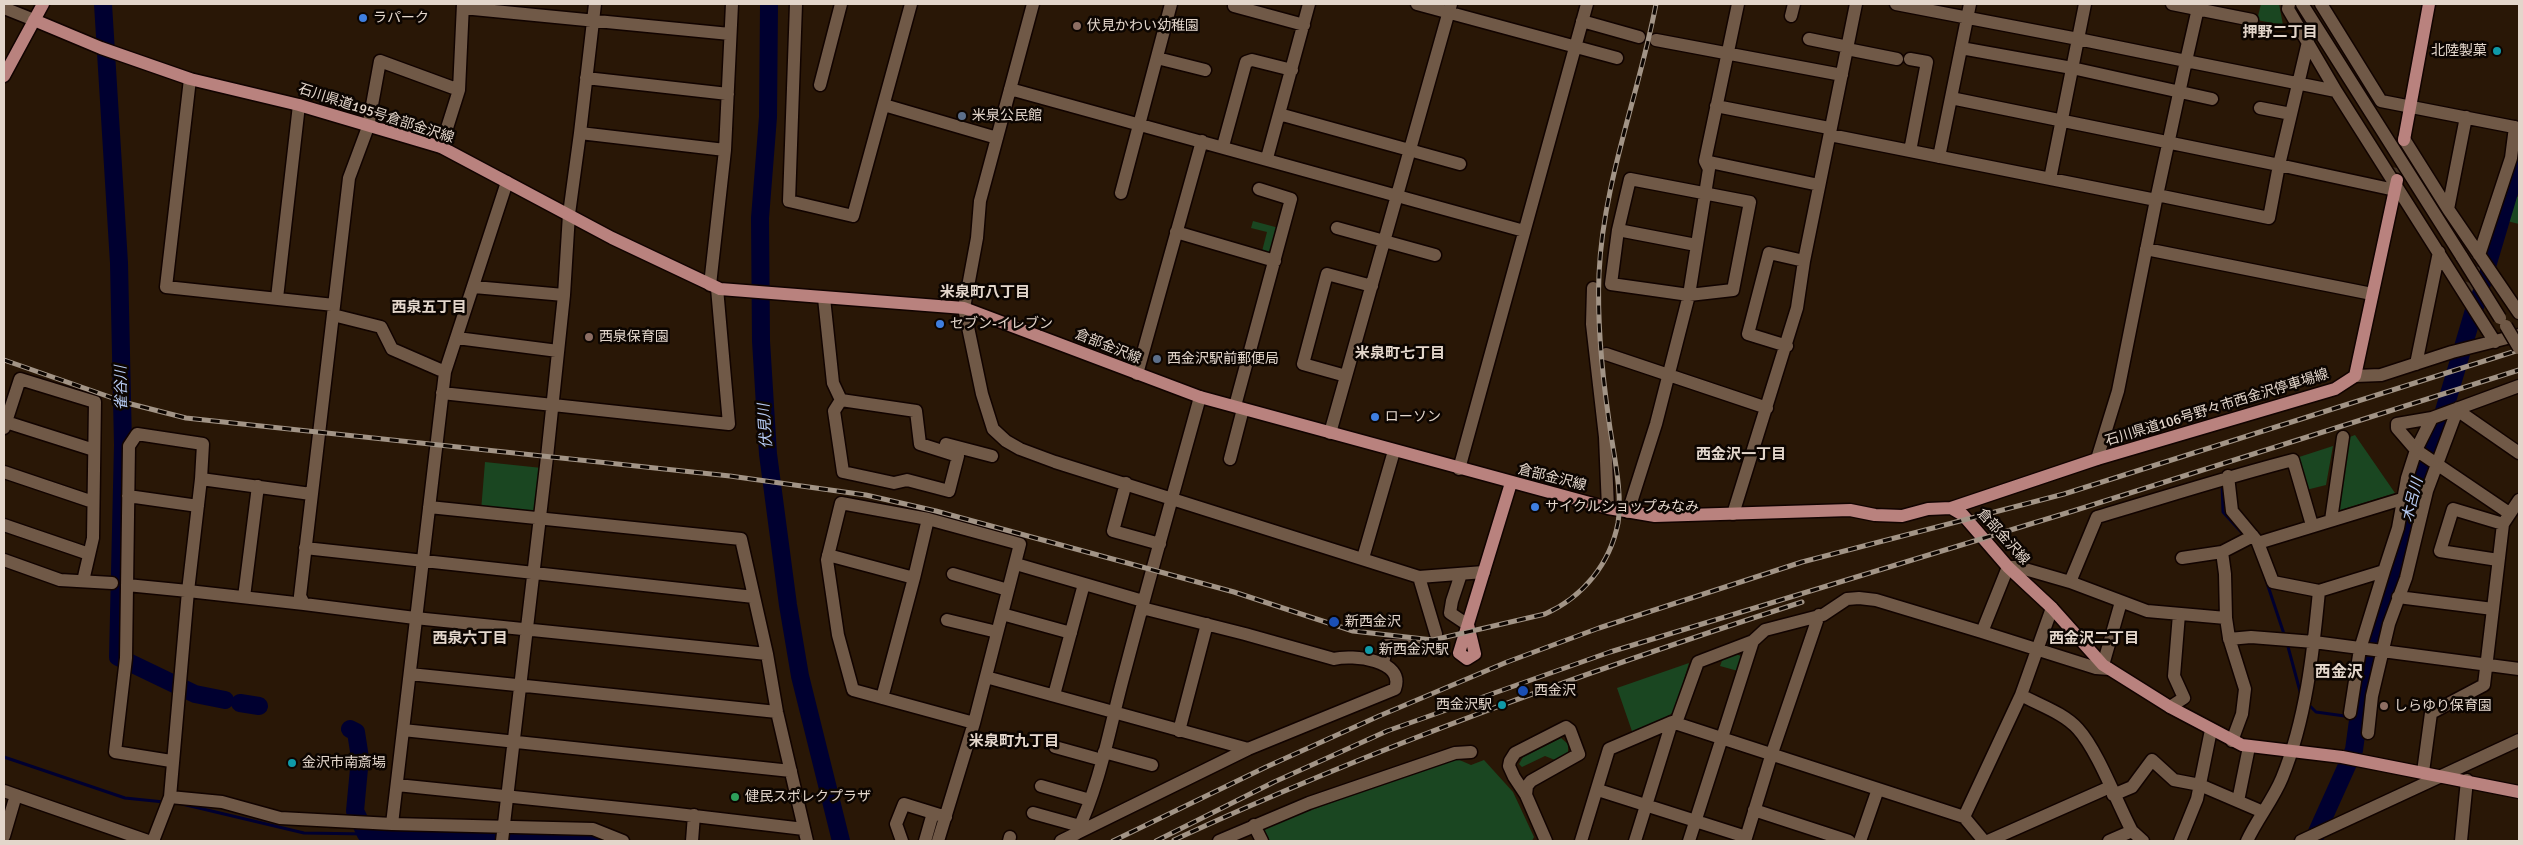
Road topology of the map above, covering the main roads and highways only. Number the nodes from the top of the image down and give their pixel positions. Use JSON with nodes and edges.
{"nodes":[{"id":1,"x":43,"y":4,"type":"edge"},
{"id":2,"x":2429,"y":4,"type":"edge"},
{"id":3,"x":34,"y":20,"type":"junction"},
{"id":4,"x":4,"y":76,"type":"edge"},
{"id":5,"x":2404,"y":139,"type":"tunnel mouth"},
{"id":6,"x":2396,"y":185,"type":"tunnel mouth"},
{"id":7,"x":716,"y":287,"type":"joint"},
{"id":8,"x":1511,"y":484,"type":"junction"},
{"id":9,"x":1951,"y":508,"type":"junction"},
{"id":10,"x":1468,"y":625,"type":"road end"},
{"id":11,"x":2519,"y":792,"type":"edge"}],
"edges":[{"from":1,"to":3,"type":"main road"},
{"from":2,"to":5,"type":"main road"},
{"from":3,"to":4,"type":"main road"},
{"from":3,"to":7,"type":"main road","name":"石川県道195号倉部金沢線"},
{"from":6,"to":9,"type":"main road","name":"石川県道106号野々市西金沢停車場線"},
{"from":7,"to":8,"type":"main road","name":"倉部金沢線"},
{"from":8,"to":9,"type":"main road","name":"倉部金沢線"},
{"from":8,"to":10,"type":"main road"},
{"from":9,"to":11,"type":"main road","name":"倉部金沢線"}]}
